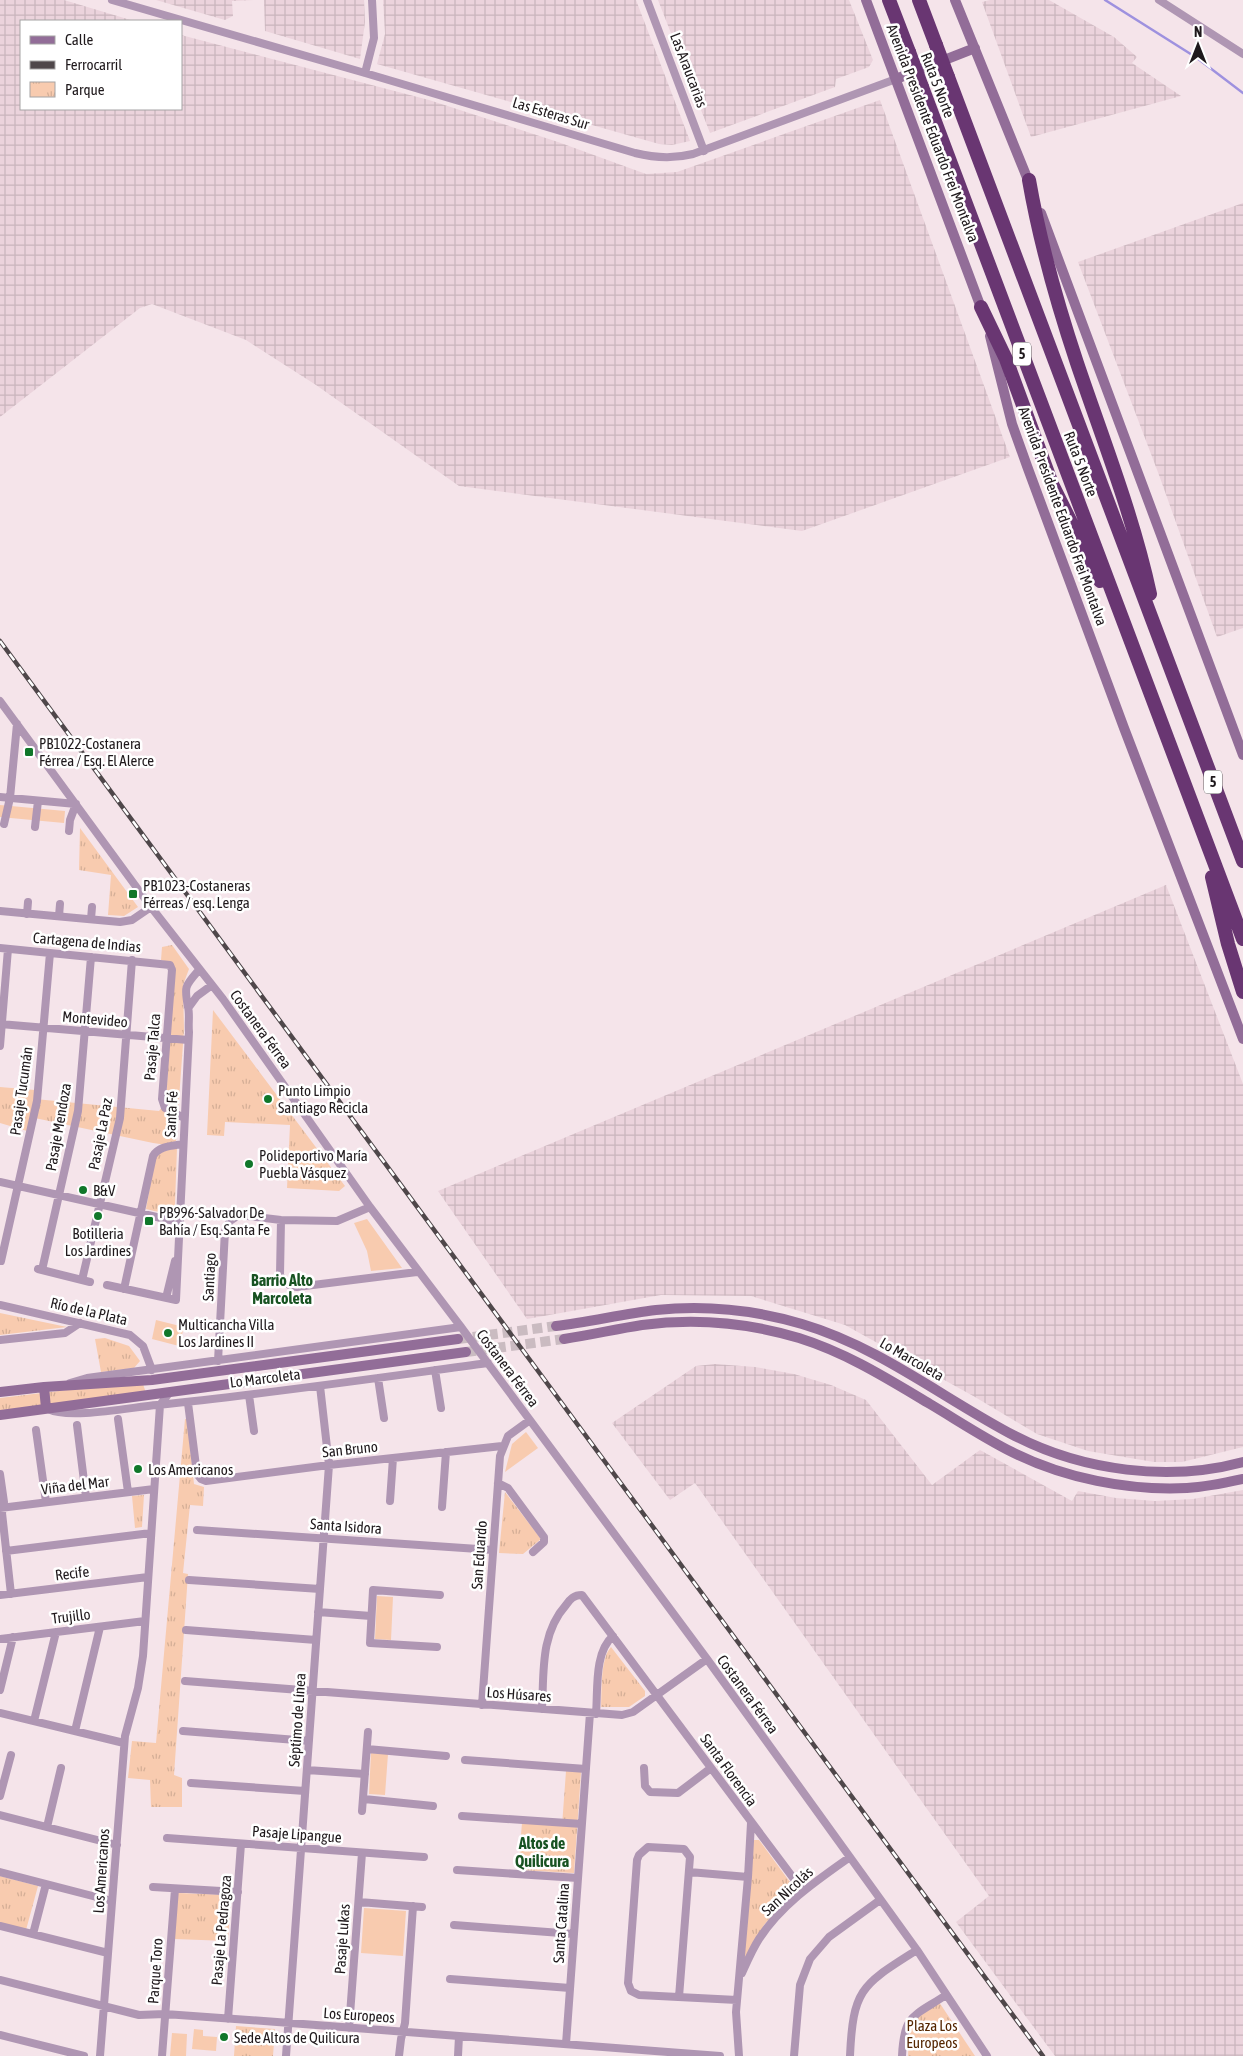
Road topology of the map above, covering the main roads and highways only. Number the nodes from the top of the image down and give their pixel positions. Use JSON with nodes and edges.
{"nodes":[{"id":1,"x":866,"y":0,"type":"edge"},
{"id":2,"x":889,"y":0,"type":"edge"},
{"id":3,"x":919,"y":0,"type":"edge"},
{"id":4,"x":955,"y":0,"type":"edge"},
{"id":5,"x":975,"y":48,"type":"junction"},
{"id":6,"x":896,"y":79,"type":"junction"},
{"id":7,"x":1028,"y":180,"type":"junction"},
{"id":8,"x":981,"y":307,"type":"junction"},
{"id":9,"x":1123,"y":620,"type":"junction"},
{"id":10,"x":1161,"y":644,"type":"junction"},
{"id":11,"x":1243,"y":755,"type":"edge"},
{"id":12,"x":1204,"y":835,"type":"junction"},
{"id":13,"x":1234,"y":837,"type":"junction"},
{"id":14,"x":1243,"y":854,"type":"edge"},
{"id":15,"x":1243,"y":861,"type":"edge"},
{"id":16,"x":1243,"y":939,"type":"edge"},
{"id":17,"x":1243,"y":992,"type":"edge"},
{"id":18,"x":1243,"y":1039,"type":"edge"},
{"id":19,"x":556,"y":1326,"type":"tunnel mouth"},
{"id":20,"x":458,"y":1339,"type":"tunnel mouth"},
{"id":21,"x":564,"y":1339,"type":"tunnel mouth"},
{"id":22,"x":466,"y":1352,"type":"tunnel mouth"},
{"id":23,"x":44,"y":1387,"type":"junction"},
{"id":24,"x":0,"y":1392,"type":"edge"},
{"id":25,"x":46,"y":1408,"type":"junction"},
{"id":26,"x":969,"y":1410,"type":"junction"},
{"id":27,"x":0,"y":1416,"type":"edge"},
{"id":28,"x":958,"y":1421,"type":"junction"},
{"id":29,"x":989,"y":1421,"type":"junction"},
{"id":30,"x":978,"y":1433,"type":"junction"},
{"id":31,"x":1243,"y":1462,"type":"edge"},
{"id":32,"x":1243,"y":1479,"type":"edge"}],
"edges":[{"from":1,"to":6,"type":"main road","name":"Avenida Presidente Eduardo Frei Montalva"},
{"from":2,"to":9,"type":"highway","name":"Ruta 5 Norte","number":"5","bridge":true},
{"from":3,"to":10,"type":"highway","name":"Ruta 5 Norte","number":"5","bridge":true},
{"from":4,"to":5,"type":"main road"},
{"from":5,"to":6,"type":"main road","name":"Las Esteras Sur"},
{"from":5,"to":7,"type":"main road"},
{"from":6,"to":8,"type":"main road","name":"Avenida Presidente Eduardo Frei Montalva"},
{"from":7,"to":10,"type":"highway"},
{"from":7,"to":11,"type":"main road"},
{"from":8,"to":9,"type":"highway"},
{"from":8,"to":18,"type":"main road","name":"Avenida Presidente Eduardo Frei Montalva"},
{"from":9,"to":12,"type":"highway","name":"Ruta 5 Norte","number":"5"},
{"from":10,"to":13,"type":"highway","name":"Ruta 5 Norte","number":"5"},
{"from":12,"to":16,"type":"highway","name":"Ruta 5 Norte","number":"5"},
{"from":12,"to":17,"type":"highway"},
{"from":13,"to":14,"type":"highway"},
{"from":13,"to":15,"type":"highway","name":"Ruta 5 Norte","number":"5"},
{"from":19,"to":26,"type":"main road","name":"Lo Marcoleta"},
{"from":20,"to":23,"type":"main road","name":"Lo Marcoleta"},
{"from":21,"to":28,"type":"main road","name":"Lo Marcoleta"},
{"from":22,"to":25,"type":"main road","name":"Lo Marcoleta"},
{"from":23,"to":24,"type":"main road","name":"Lo Marcoleta"},
{"from":23,"to":25,"type":"main road"},
{"from":25,"to":27,"type":"main road","name":"Lo Marcoleta"},
{"from":26,"to":28,"type":"main road"},
{"from":26,"to":29,"type":"main road","name":"Lo Marcoleta"},
{"from":28,"to":30,"type":"main road","name":"Lo Marcoleta"},
{"from":29,"to":30,"type":"main road"},
{"from":29,"to":31,"type":"main road","name":"Lo Marcoleta"},
{"from":30,"to":32,"type":"main road","name":"Lo Marcoleta"}]}
